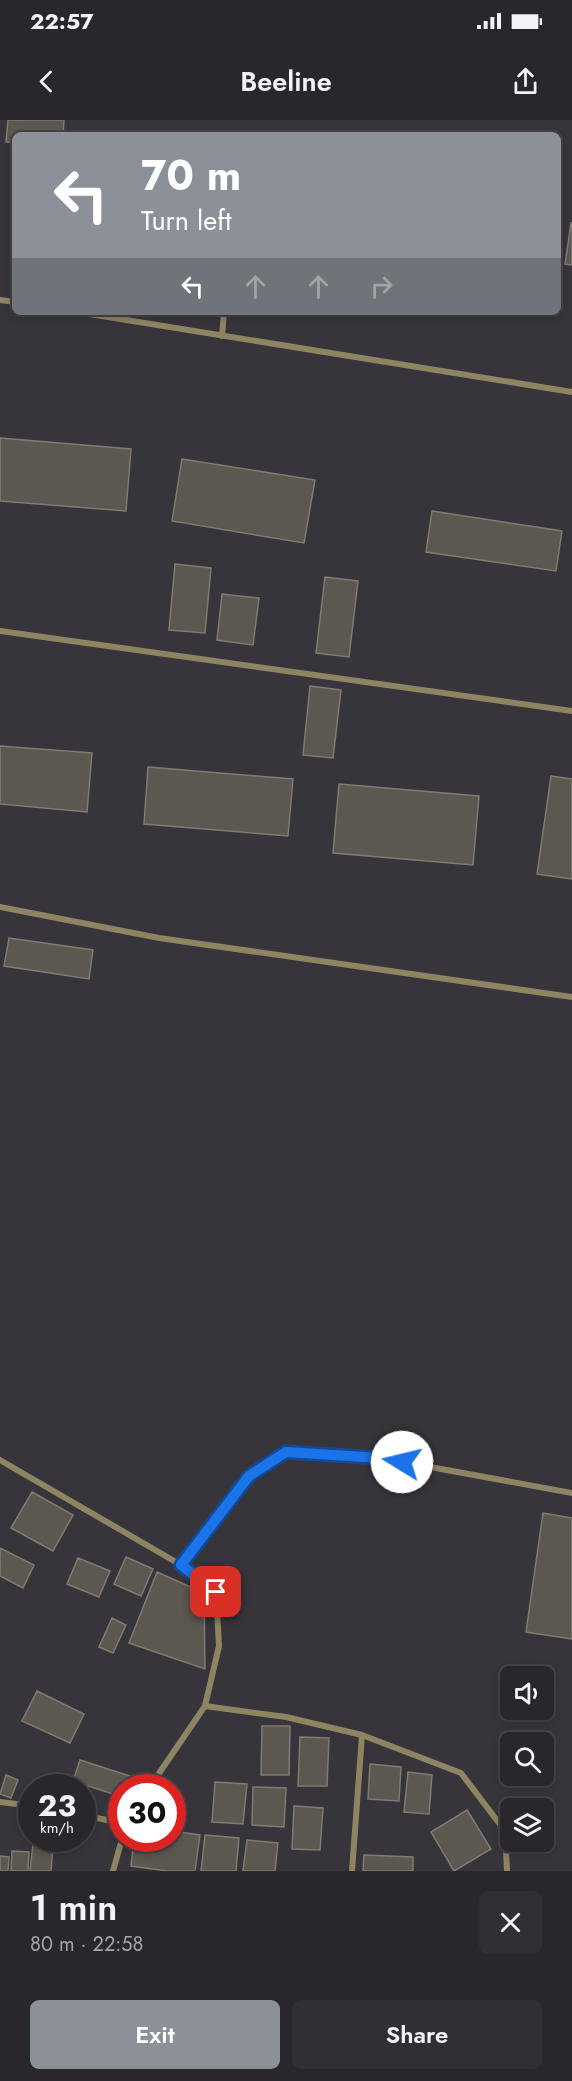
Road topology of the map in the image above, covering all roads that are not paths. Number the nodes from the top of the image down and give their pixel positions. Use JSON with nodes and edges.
{"nodes":[{"id":1,"x":94,"y":315,"type":"edge"},
{"id":2,"x":224,"y":315,"type":"edge"},
{"id":3,"x":222,"y":336,"type":"junction"},
{"id":4,"x":572,"y":392,"type":"edge"},
{"id":5,"x":0,"y":631,"type":"edge"},
{"id":6,"x":572,"y":711,"type":"edge"},
{"id":7,"x":0,"y":907,"type":"edge"},
{"id":8,"x":572,"y":997,"type":"edge"},
{"id":9,"x":0,"y":1460,"type":"edge"},
{"id":10,"x":572,"y":1493,"type":"edge"},
{"id":11,"x":181,"y":1565,"type":"junction"},
{"id":12,"x":205,"y":1706,"type":"junction"},
{"id":13,"x":362,"y":1735,"type":"junction"},
{"id":14,"x":159,"y":1774,"type":"edge"},
{"id":15,"x":0,"y":1802,"type":"edge"},
{"id":16,"x":18,"y":1804,"type":"edge"},
{"id":17,"x":118,"y":1852,"type":"edge"},
{"id":18,"x":113,"y":1871,"type":"edge"},
{"id":19,"x":352,"y":1871,"type":"edge"},
{"id":20,"x":507,"y":1871,"type":"edge"}],
"edges":[{"from":1,"to":3,"type":"street"},
{"from":2,"to":3,"type":"street"},
{"from":3,"to":4,"type":"street"},
{"from":5,"to":6,"type":"street"},
{"from":7,"to":8,"type":"street"},
{"from":9,"to":11,"type":"street"},
{"from":10,"to":11,"type":"street"},
{"from":11,"to":12,"type":"street"},
{"from":12,"to":13,"type":"street"},
{"from":12,"to":14,"type":"street"},
{"from":13,"to":19,"type":"street"},
{"from":13,"to":20,"type":"street"},
{"from":15,"to":16,"type":"street"},
{"from":17,"to":18,"type":"street"}]}
